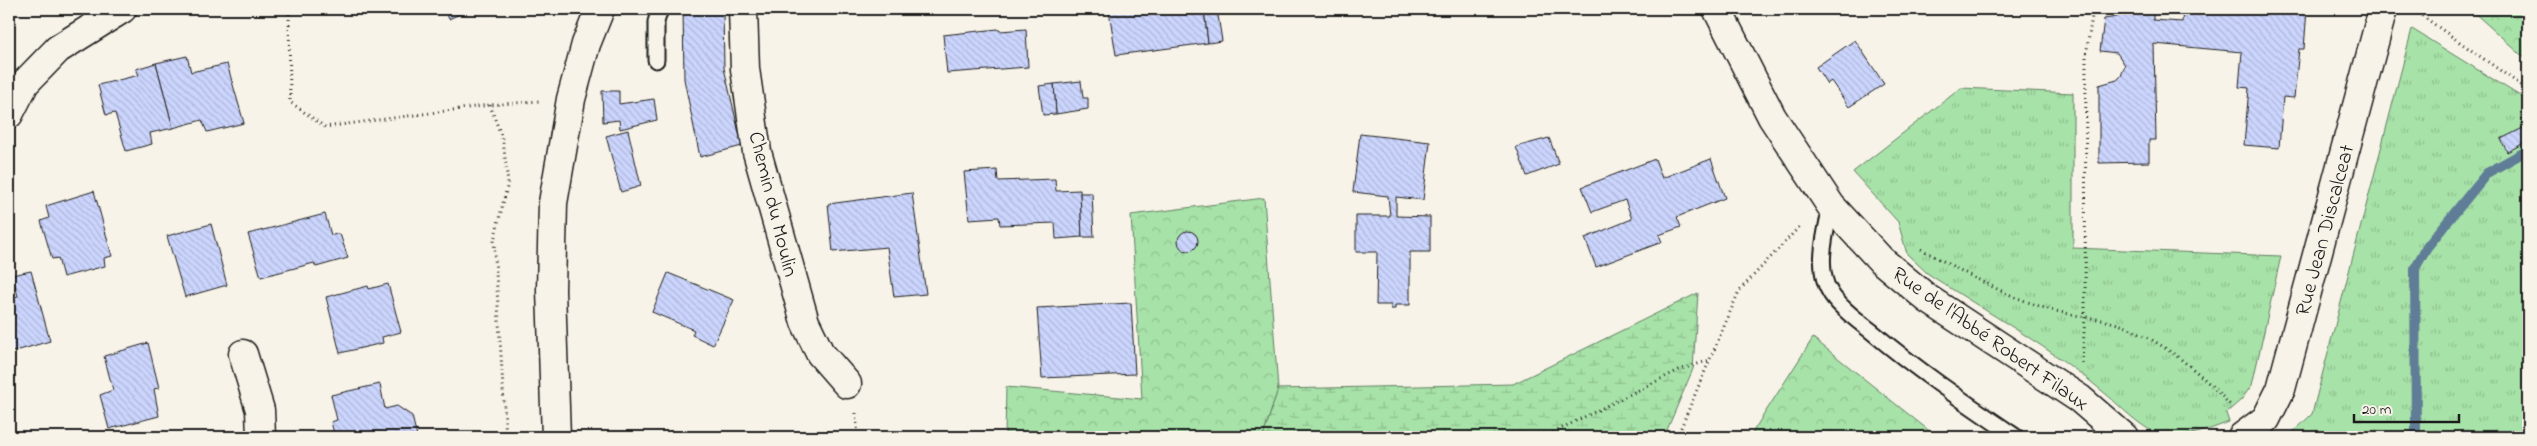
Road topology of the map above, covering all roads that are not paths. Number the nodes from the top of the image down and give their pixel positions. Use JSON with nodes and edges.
{"nodes":[{"id":1,"x":122,"y":9,"type":"edge"},
{"id":2,"x":600,"y":9,"type":"edge"},
{"id":3,"x":660,"y":9,"type":"edge"},
{"id":4,"x":743,"y":9,"type":"edge"},
{"id":5,"x":1717,"y":9,"type":"edge"},
{"id":6,"x":2383,"y":9,"type":"edge"},
{"id":7,"x":656,"y":60,"type":"dead end"},
{"id":8,"x":17,"y":84,"type":"edge"},
{"id":9,"x":9,"y":114,"type":"edge"},
{"id":10,"x":1831,"y":206,"type":"junction"},
{"id":11,"x":243,"y":354,"type":"dead end"},
{"id":12,"x":846,"y":384,"type":"dead end"},
{"id":13,"x":2245,"y":436,"type":"edge"},
{"id":14,"x":261,"y":437,"type":"edge"},
{"id":15,"x":556,"y":437,"type":"edge"},
{"id":16,"x":2016,"y":437,"type":"edge"},
{"id":17,"x":2124,"y":437,"type":"edge"}],
"edges":[{"from":1,"to":8,"type":"street"},
{"from":2,"to":15,"type":"street"},
{"from":3,"to":7,"type":"lane"},
{"from":4,"to":12,"type":"street","name":"Chemin du Moulin"},
{"from":5,"to":10,"type":"street","name":"Rue de l'Abbé Robert Filaux"},
{"from":6,"to":13,"type":"street","name":"Rue Jean Discalceat"},
{"from":8,"to":9,"type":"street"},
{"from":10,"to":16,"type":"lane"},
{"from":10,"to":17,"type":"street","name":"Rue de l'Abbé Robert Filaux"},
{"from":11,"to":14,"type":"street"}]}
